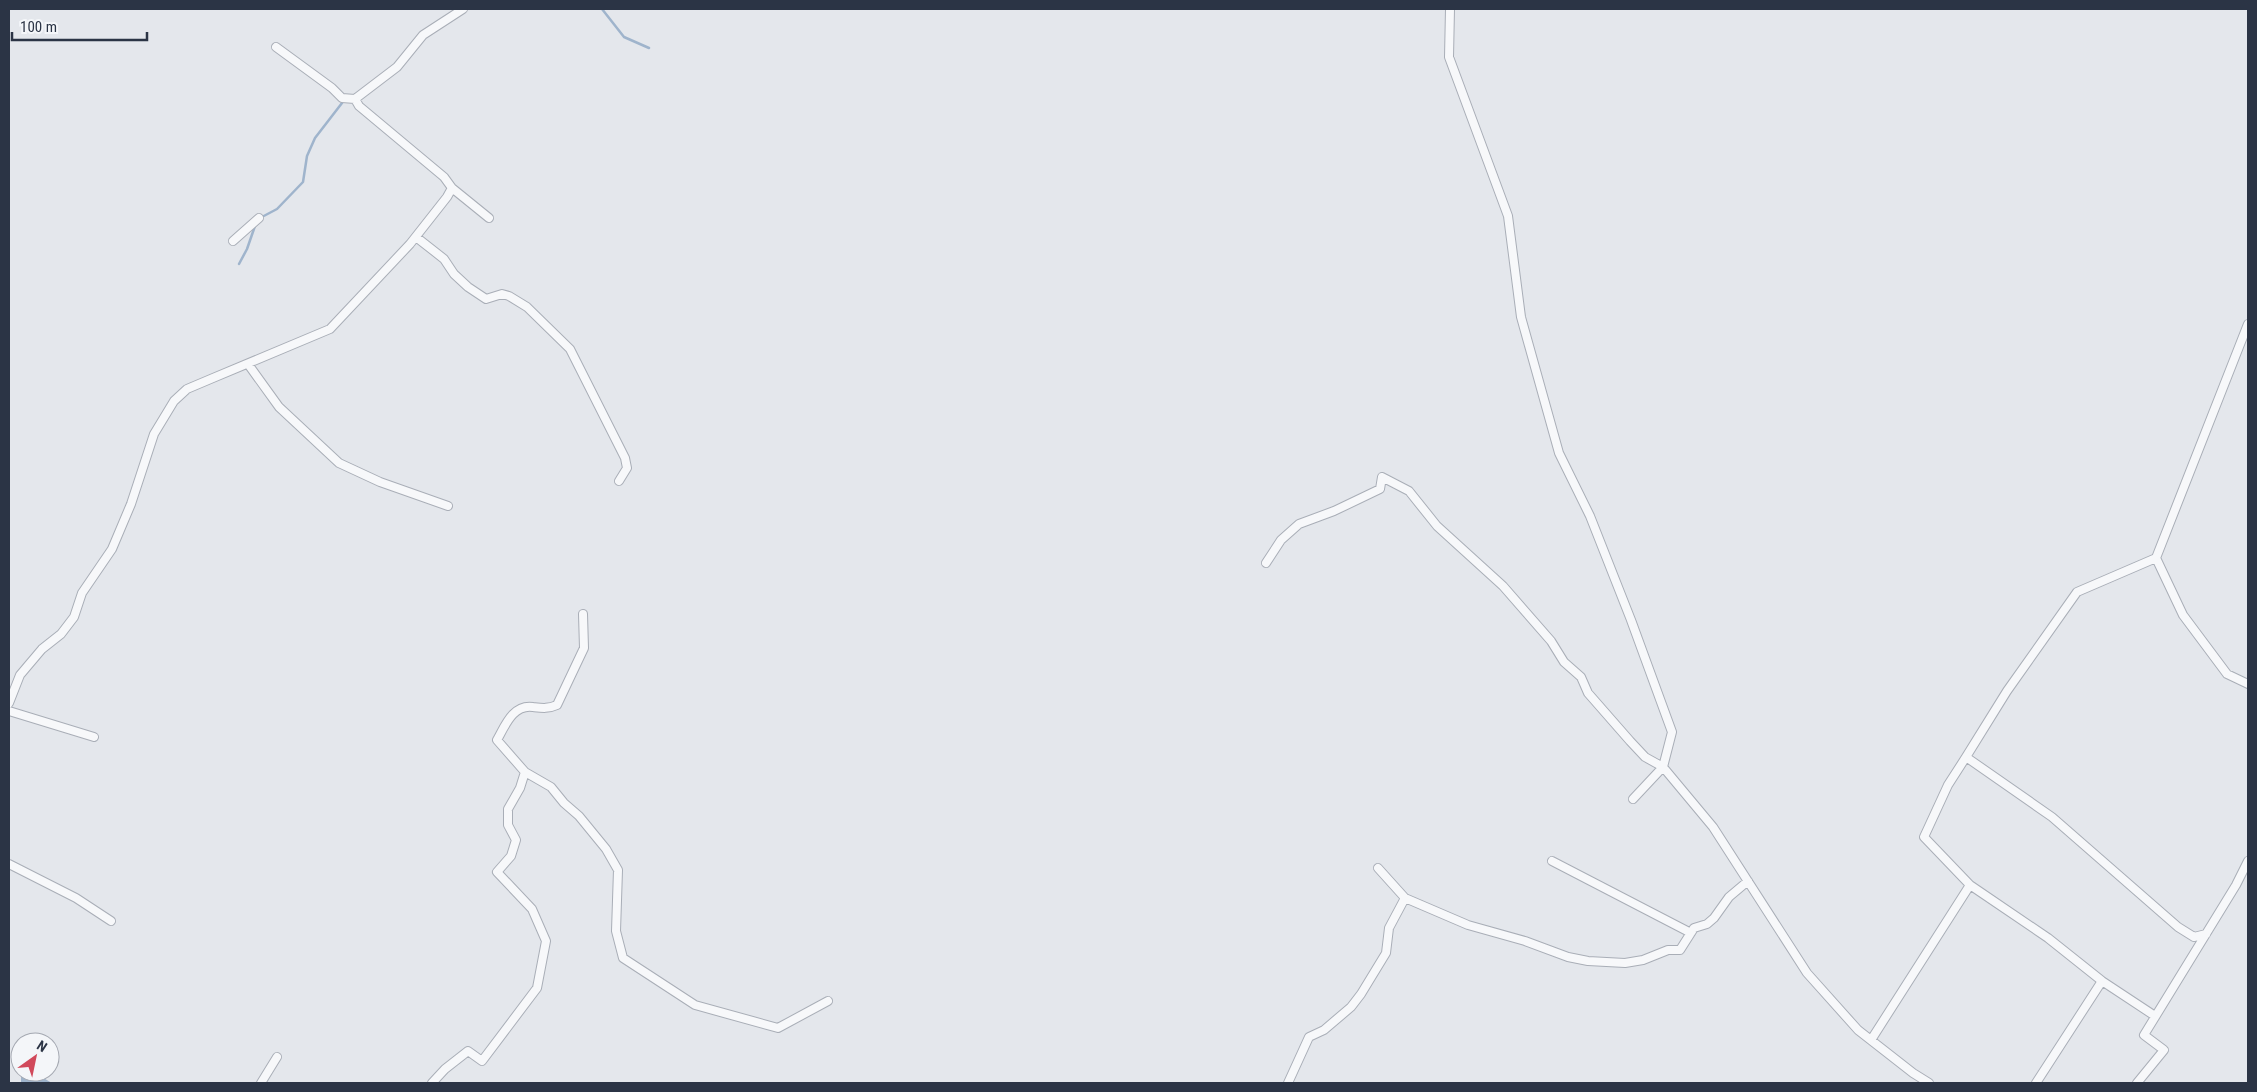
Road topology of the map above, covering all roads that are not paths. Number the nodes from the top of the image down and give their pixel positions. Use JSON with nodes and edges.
{"nodes":[{"id":1,"x":463,"y":9,"type":"edge"},
{"id":2,"x":1450,"y":9,"type":"edge"},
{"id":3,"x":276,"y":47,"type":"dead end"},
{"id":4,"x":356,"y":99,"type":"junction"},
{"id":5,"x":452,"y":188,"type":"junction"},
{"id":6,"x":259,"y":218,"type":"dead end"},
{"id":7,"x":489,"y":218,"type":"dead end"},
{"id":8,"x":416,"y":237,"type":"junction"},
{"id":9,"x":233,"y":241,"type":"dead end"},
{"id":10,"x":2248,"y":324,"type":"edge"},
{"id":11,"x":248,"y":364,"type":"junction"},
{"id":12,"x":619,"y":481,"type":"dead end"},
{"id":13,"x":448,"y":506,"type":"dead end"},
{"id":14,"x":2156,"y":558,"type":"junction"},
{"id":15,"x":1266,"y":563,"type":"dead end"},
{"id":16,"x":583,"y":614,"type":"dead end"},
{"id":17,"x":2248,"y":684,"type":"edge"},
{"id":18,"x":9,"y":703,"type":"edge"},
{"id":19,"x":9,"y":711,"type":"edge"},
{"id":20,"x":94,"y":737,"type":"dead end"},
{"id":21,"x":1966,"y":757,"type":"junction"},
{"id":22,"x":1663,"y":767,"type":"junction"},
{"id":23,"x":525,"y":772,"type":"junction"},
{"id":24,"x":1634,"y":799,"type":"dead end"},
{"id":25,"x":1552,"y":861,"type":"dead end"},
{"id":26,"x":2248,"y":861,"type":"edge"},
{"id":27,"x":9,"y":864,"type":"edge"},
{"id":28,"x":1378,"y":868,"type":"dead end"},
{"id":29,"x":1748,"y":881,"type":"junction"},
{"id":30,"x":1970,"y":885,"type":"junction"},
{"id":31,"x":1406,"y":898,"type":"junction"},
{"id":32,"x":111,"y":921,"type":"dead end"},
{"id":33,"x":1691,"y":933,"type":"junction"},
{"id":34,"x":2206,"y":934,"type":"junction"},
{"id":35,"x":2102,"y":981,"type":"junction"},
{"id":36,"x":828,"y":1000,"type":"dead end"},
{"id":37,"x":2155,"y":1016,"type":"junction"},
{"id":38,"x":1871,"y":1040,"type":"junction"},
{"id":39,"x":277,"y":1057,"type":"dead end"},
{"id":40,"x":261,"y":1083,"type":"edge"},
{"id":41,"x":432,"y":1083,"type":"edge"},
{"id":42,"x":1288,"y":1083,"type":"edge"},
{"id":43,"x":1929,"y":1083,"type":"edge"},
{"id":44,"x":2036,"y":1083,"type":"edge"},
{"id":45,"x":2137,"y":1083,"type":"edge"}],
"edges":[{"from":1,"to":4,"type":"street"},
{"from":2,"to":22,"type":"street"},
{"from":3,"to":4,"type":"street"},
{"from":4,"to":5,"type":"street"},
{"from":5,"to":7,"type":"street"},
{"from":5,"to":8,"type":"street"},
{"from":6,"to":9,"type":"street"},
{"from":8,"to":11,"type":"street"},
{"from":8,"to":12,"type":"street"},
{"from":10,"to":14,"type":"street"},
{"from":11,"to":13,"type":"street"},
{"from":11,"to":18,"type":"street"},
{"from":14,"to":17,"type":"street"},
{"from":14,"to":21,"type":"street"},
{"from":15,"to":22,"type":"street"},
{"from":16,"to":23,"type":"street"},
{"from":19,"to":20,"type":"street"},
{"from":21,"to":30,"type":"street"},
{"from":21,"to":34,"type":"street"},
{"from":22,"to":24,"type":"street"},
{"from":22,"to":29,"type":"street"},
{"from":23,"to":36,"type":"street"},
{"from":23,"to":41,"type":"street"},
{"from":25,"to":33,"type":"street"},
{"from":26,"to":34,"type":"street"},
{"from":27,"to":32,"type":"street"},
{"from":28,"to":31,"type":"street"},
{"from":29,"to":33,"type":"street"},
{"from":29,"to":38,"type":"street"},
{"from":30,"to":35,"type":"street"},
{"from":30,"to":38,"type":"street"},
{"from":31,"to":33,"type":"street"},
{"from":31,"to":42,"type":"street"},
{"from":34,"to":37,"type":"street"},
{"from":35,"to":37,"type":"street"},
{"from":35,"to":44,"type":"street"},
{"from":37,"to":45,"type":"street"},
{"from":38,"to":43,"type":"street"},
{"from":39,"to":40,"type":"street"}]}
